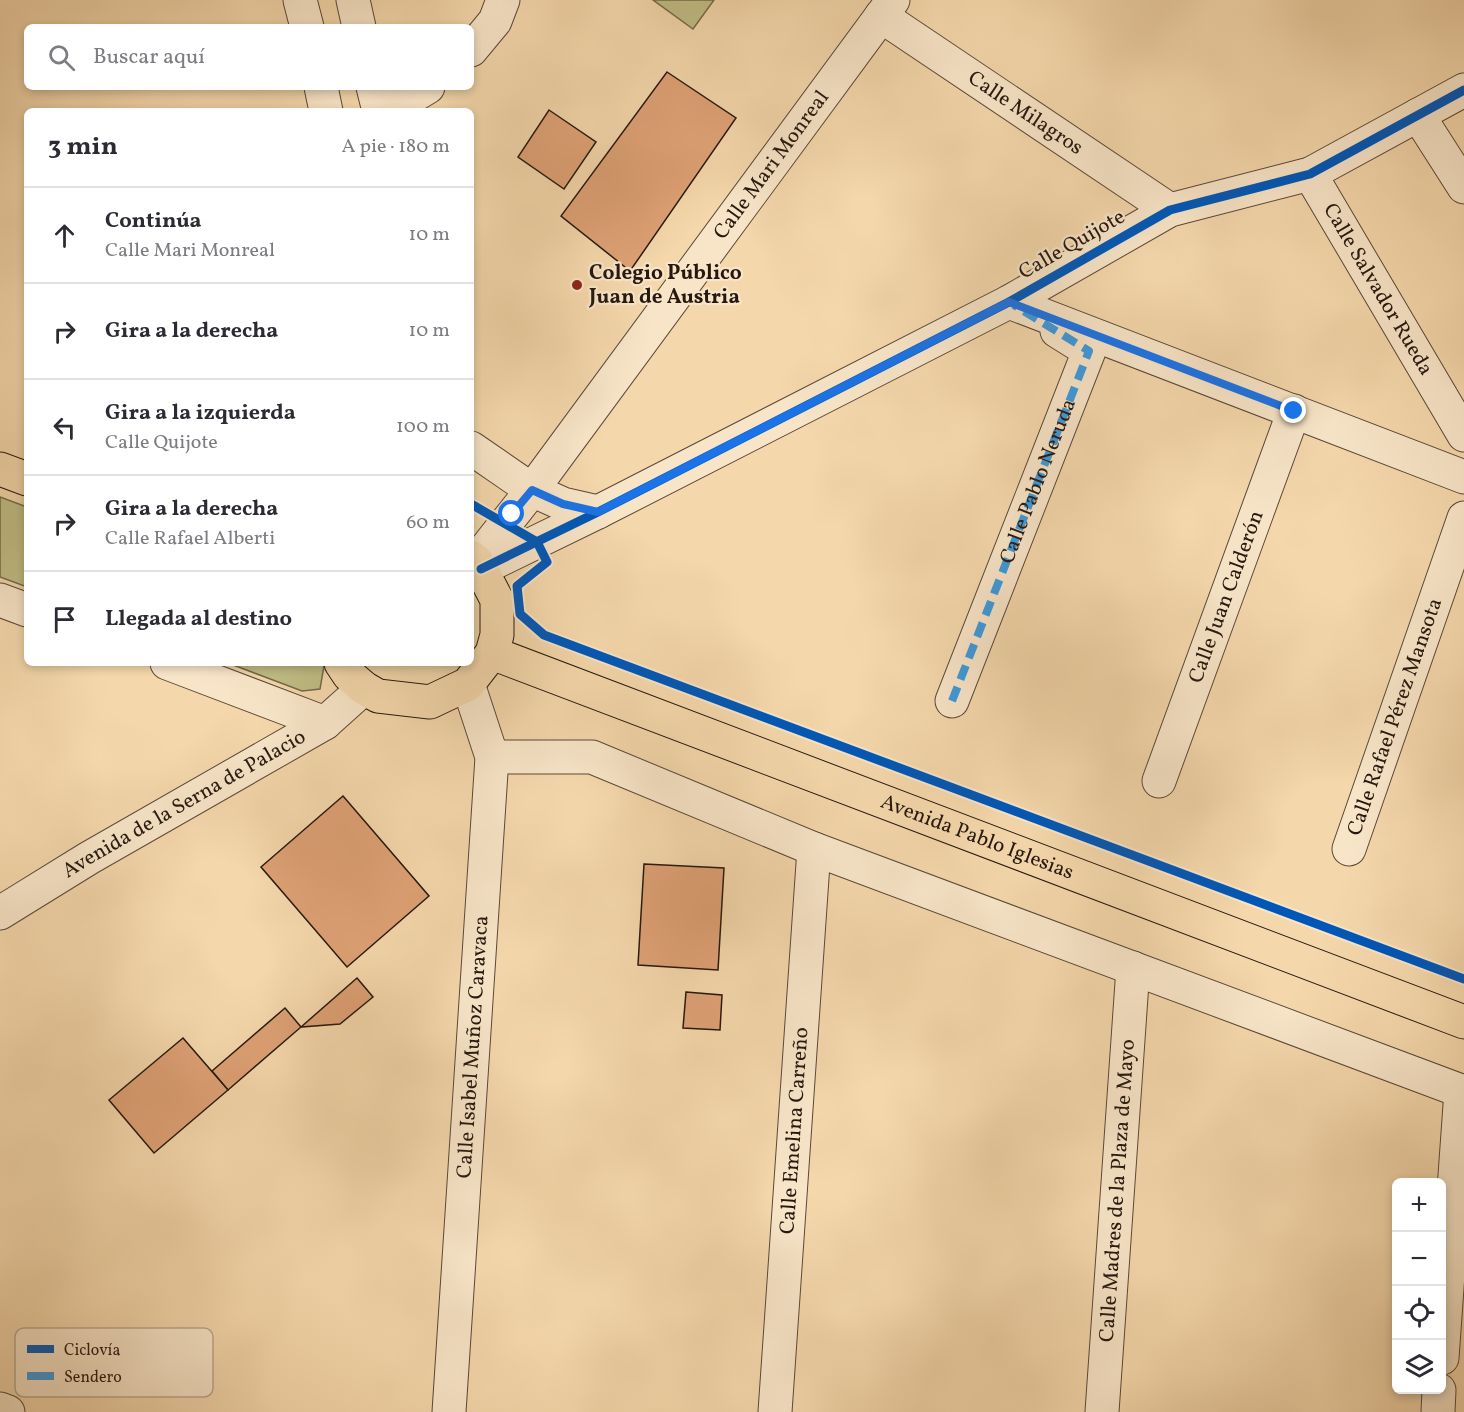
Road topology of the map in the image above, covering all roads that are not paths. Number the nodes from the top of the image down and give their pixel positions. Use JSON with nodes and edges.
{"nodes":[{"id":1,"x":300,"y":0,"type":"edge"},
{"id":2,"x":353,"y":0,"type":"edge"},
{"id":3,"x":503,"y":0,"type":"edge"},
{"id":4,"x":887,"y":8,"type":"edge"},
{"id":5,"x":306,"y":24,"type":"edge"},
{"id":6,"x":358,"y":24,"type":"edge"},
{"id":7,"x":474,"y":46,"type":"edge"},
{"id":8,"x":322,"y":90,"type":"edge"},
{"id":9,"x":374,"y":90,"type":"edge"},
{"id":10,"x":423,"y":90,"type":"edge"},
{"id":11,"x":1464,"y":90,"type":"edge"},
{"id":12,"x":325,"y":108,"type":"edge"},
{"id":13,"x":378,"y":108,"type":"edge"},
{"id":14,"x":393,"y":108,"type":"edge"},
{"id":15,"x":1418,"y":115,"type":"junction"},
{"id":16,"x":1310,"y":174,"type":"junction"},
{"id":17,"x":1464,"y":187,"type":"edge"},
{"id":18,"x":1170,"y":210,"type":"junction"},
{"id":19,"x":1009,"y":302,"type":"junction"},
{"id":20,"x":1294,"y":411,"type":"junction"},
{"id":21,"x":1464,"y":435,"type":"edge"},
{"id":22,"x":474,"y":450,"type":"edge"},
{"id":23,"x":0,"y":469,"type":"edge"},
{"id":24,"x":1464,"y":477,"type":"edge"},
{"id":25,"x":24,"y":478,"type":"edge"},
{"id":26,"x":532,"y":490,"type":"junction"},
{"id":27,"x":598,"y":512,"type":"junction"},
{"id":28,"x":1464,"y":518,"type":"edge"},
{"id":29,"x":476,"y":562,"type":"edge"},
{"id":30,"x":0,"y":600,"type":"edge"},
{"id":31,"x":24,"y":609,"type":"edge"},
{"id":32,"x":492,"y":653,"type":"junction"},
{"id":33,"x":175,"y":666,"type":"edge"},
{"id":34,"x":343,"y":666,"type":"edge"},
{"id":35,"x":468,"y":684,"type":"junction"},
{"id":36,"x":364,"y":688,"type":"junction"},
{"id":37,"x":952,"y":701,"type":"dead end"},
{"id":38,"x":325,"y":723,"type":"junction"},
{"id":39,"x":492,"y":757,"type":"junction"},
{"id":40,"x":1159,"y":782,"type":"dead end"},
{"id":41,"x":814,"y":849,"type":"junction"},
{"id":42,"x":1349,"y":849,"type":"dead end"},
{"id":43,"x":0,"y":913,"type":"edge"},
{"id":44,"x":1133,"y":968,"type":"junction"},
{"id":45,"x":1464,"y":1022,"type":"edge"},
{"id":46,"x":1462,"y":1092,"type":"edge"},
{"id":47,"x":1443,"y":1340,"type":"edge"},
{"id":48,"x":1439,"y":1394,"type":"edge"},
{"id":49,"x":0,"y":1409,"type":"edge"},
{"id":50,"x":8,"y":1412,"type":"edge"},
{"id":51,"x":449,"y":1412,"type":"edge"},
{"id":52,"x":775,"y":1412,"type":"edge"},
{"id":53,"x":1102,"y":1412,"type":"edge"},
{"id":54,"x":1438,"y":1412,"type":"edge"}],
"edges":[{"from":1,"to":5,"type":"street"},
{"from":2,"to":6,"type":"street"},
{"from":3,"to":7,"type":"street"},
{"from":4,"to":18,"type":"street","name":"Calle Milagros"},
{"from":4,"to":26,"type":"street","name":"Calle Mari Monreal"},
{"from":8,"to":12,"type":"street"},
{"from":9,"to":13,"type":"street"},
{"from":10,"to":14,"type":"street"},
{"from":11,"to":15,"type":"street","name":"Calle Quijote"},
{"from":15,"to":16,"type":"street","name":"Calle Quijote"},
{"from":15,"to":17,"type":"street"},
{"from":16,"to":18,"type":"street","name":"Calle Quijote"},
{"from":16,"to":21,"type":"street","name":"Calle Salvador Rueda"},
{"from":18,"to":19,"type":"street","name":"Calle Quijote"},
{"from":19,"to":20,"type":"street"},
{"from":19,"to":27,"type":"street","name":"Calle Quijote"},
{"from":19,"to":37,"type":"street","name":"Calle Pablo Neruda"},
{"from":20,"to":24,"type":"street"},
{"from":20,"to":40,"type":"street","name":"Calle Juan Calderón"},
{"from":22,"to":26,"type":"street"},
{"from":23,"to":25,"type":"main road"},
{"from":26,"to":27,"type":"street"},
{"from":26,"to":29,"type":"street","name":"Calle Mari Monreal"},
{"from":27,"to":29,"type":"street","name":"Calle Quijote"},
{"from":28,"to":42,"type":"street","name":"Calle Rafael Pérez Mansota"},
{"from":29,"to":32,"type":"main road"},
{"from":30,"to":31,"type":"street"},
{"from":32,"to":35,"type":"main road"},
{"from":32,"to":45,"type":"main road","name":"Avenida Pablo Iglesias"},
{"from":33,"to":38,"type":"street"},
{"from":34,"to":36,"type":"main road"},
{"from":35,"to":36,"type":"main road"},
{"from":35,"to":39,"type":"street","name":"Calle Isabel Muñoz Caravaca"},
{"from":36,"to":38,"type":"street","name":"Avenida de la Serna de Palacio"},
{"from":38,"to":43,"type":"street","name":"Avenida de la Serna de Palacio"},
{"from":39,"to":41,"type":"street"},
{"from":39,"to":51,"type":"street","name":"Calle Isabel Muñoz Caravaca"},
{"from":41,"to":44,"type":"street"},
{"from":41,"to":52,"type":"street","name":"Calle Emelina Carreño"},
{"from":44,"to":46,"type":"street"},
{"from":44,"to":53,"type":"street","name":"Calle Madres de la Plaza de Mayo"},
{"from":46,"to":47,"type":"street"},
{"from":48,"to":54,"type":"street"},
{"from":49,"to":50,"type":"street"}]}
